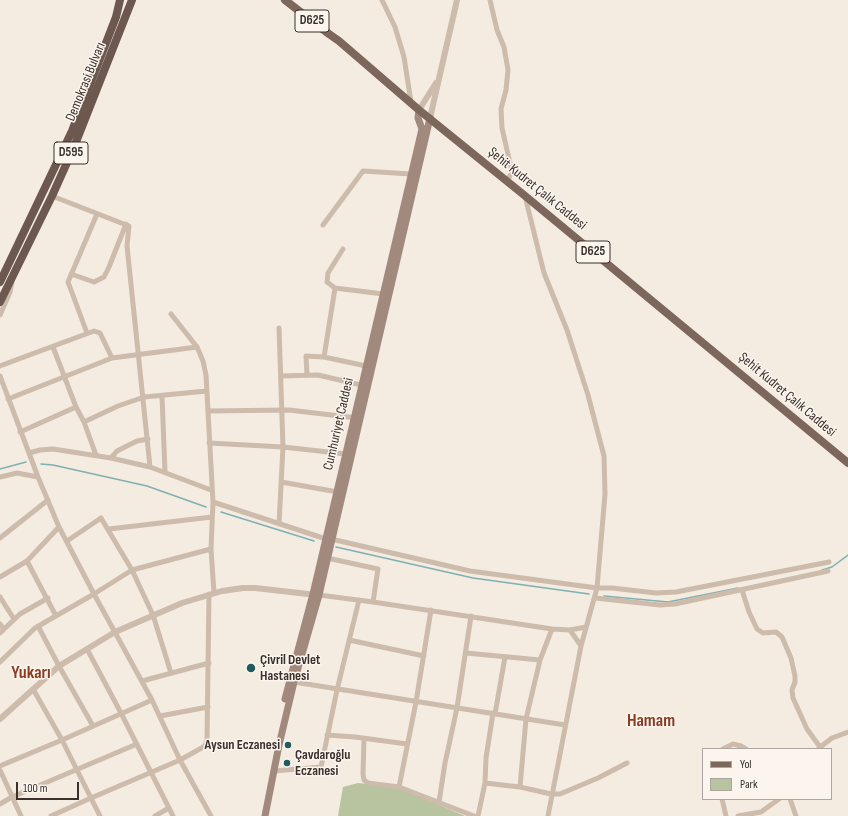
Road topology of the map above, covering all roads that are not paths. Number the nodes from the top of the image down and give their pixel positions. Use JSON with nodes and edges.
{"nodes":[{"id":1,"x":120,"y":0,"type":"edge"},
{"id":2,"x":132,"y":0,"type":"edge"},
{"id":3,"x":285,"y":0,"type":"edge"},
{"id":4,"x":294,"y":0,"type":"edge"},
{"id":5,"x":382,"y":0,"type":"edge"},
{"id":6,"x":457,"y":0,"type":"edge"},
{"id":7,"x":490,"y":0,"type":"edge"},
{"id":8,"x":340,"y":41,"type":"junction"},
{"id":9,"x":439,"y":78,"type":"junction"},
{"id":10,"x":411,"y":102,"type":"junction"},
{"id":11,"x":419,"y":110,"type":"junction"},
{"id":12,"x":430,"y":118,"type":"junction"},
{"id":13,"x":411,"y":174,"type":"junction"},
{"id":14,"x":507,"y":181,"type":"junction"},
{"id":15,"x":524,"y":195,"type":"junction"},
{"id":16,"x":52,"y":196,"type":"junction"},
{"id":17,"x":97,"y":214,"type":"junction"},
{"id":18,"x":126,"y":224,"type":"junction"},
{"id":19,"x":323,"y":225,"type":"dead end"},
{"id":20,"x":343,"y":249,"type":"dead end"},
{"id":21,"x":71,"y":274,"type":"junction"},
{"id":22,"x":12,"y":278,"type":"junction"},
{"id":23,"x":1,"y":279,"type":"edge"},
{"id":24,"x":335,"y":288,"type":"junction"},
{"id":25,"x":383,"y":294,"type":"junction"},
{"id":26,"x":0,"y":302,"type":"edge"},
{"id":27,"x":171,"y":314,"type":"dead end"},
{"id":28,"x":0,"y":315,"type":"edge"},
{"id":29,"x":279,"y":328,"type":"dead end"},
{"id":30,"x":87,"y":333,"type":"junction"},
{"id":31,"x":197,"y":347,"type":"junction"},
{"id":32,"x":53,"y":348,"type":"junction"},
{"id":33,"x":139,"y":354,"type":"junction"},
{"id":34,"x":324,"y":357,"type":"junction"},
{"id":35,"x":112,"y":358,"type":"junction"},
{"id":36,"x":0,"y":366,"type":"edge"},
{"id":37,"x":366,"y":366,"type":"junction"},
{"id":38,"x":307,"y":375,"type":"junction"},
{"id":39,"x":0,"y":376,"type":"edge"},
{"id":40,"x":281,"y":376,"type":"junction"},
{"id":41,"x":64,"y":377,"type":"junction"},
{"id":42,"x":361,"y":385,"type":"junction"},
{"id":43,"x":207,"y":391,"type":"junction"},
{"id":44,"x":162,"y":396,"type":"junction"},
{"id":45,"x":144,"y":397,"type":"junction"},
{"id":46,"x":8,"y":399,"type":"junction"},
{"id":47,"x":76,"y":407,"type":"junction"},
{"id":48,"x":282,"y":410,"type":"junction"},
{"id":49,"x":208,"y":411,"type":"junction"},
{"id":50,"x":357,"y":418,"type":"junction"},
{"id":51,"x":84,"y":422,"type":"junction"},
{"id":52,"x":20,"y":432,"type":"junction"},
{"id":53,"x":148,"y":439,"type":"junction"},
{"id":54,"x":209,"y":443,"type":"junction"},
{"id":55,"x":283,"y":447,"type":"junction"},
{"id":56,"x":29,"y":453,"type":"junction"},
{"id":57,"x":346,"y":454,"type":"junction"},
{"id":58,"x":96,"y":455,"type":"junction"},
{"id":59,"x":111,"y":458,"type":"junction"},
{"id":60,"x":848,"y":463,"type":"edge"},
{"id":61,"x":150,"y":467,"type":"junction"},
{"id":62,"x":165,"y":472,"type":"junction"},
{"id":63,"x":0,"y":477,"type":"edge"},
{"id":64,"x":38,"y":477,"type":"junction"},
{"id":65,"x":281,"y":482,"type":"junction"},
{"id":66,"x":211,"y":490,"type":"junction"},
{"id":67,"x":338,"y":492,"type":"junction"},
{"id":68,"x":48,"y":500,"type":"junction"},
{"id":69,"x":213,"y":502,"type":"junction"},
{"id":70,"x":212,"y":517,"type":"junction"},
{"id":71,"x":279,"y":524,"type":"junction"},
{"id":72,"x":59,"y":527,"type":"junction"},
{"id":73,"x":109,"y":529,"type":"junction"},
{"id":74,"x":0,"y":538,"type":"edge"},
{"id":75,"x":329,"y":539,"type":"junction"},
{"id":76,"x":67,"y":541,"type":"junction"},
{"id":77,"x":211,"y":550,"type":"junction"},
{"id":78,"x":328,"y":558,"type":"junction"},
{"id":79,"x":27,"y":561,"type":"junction"},
{"id":80,"x":829,"y":562,"type":"dead end"},
{"id":81,"x":132,"y":570,"type":"junction"},
{"id":82,"x":828,"y":572,"type":"dead end"},
{"id":83,"x":0,"y":577,"type":"edge"},
{"id":84,"x":597,"y":588,"type":"junction"},
{"id":85,"x":742,"y":590,"type":"junction"},
{"id":86,"x":94,"y":594,"type":"junction"},
{"id":87,"x":212,"y":594,"type":"junction"},
{"id":88,"x":316,"y":595,"type":"junction"},
{"id":89,"x":0,"y":597,"type":"edge"},
{"id":90,"x":48,"y":598,"type":"junction"},
{"id":91,"x":595,"y":598,"type":"junction"},
{"id":92,"x":359,"y":600,"type":"junction"},
{"id":93,"x":373,"y":602,"type":"junction"},
{"id":94,"x":431,"y":610,"type":"junction"},
{"id":95,"x":153,"y":615,"type":"junction"},
{"id":96,"x":56,"y":616,"type":"junction"},
{"id":97,"x":471,"y":616,"type":"junction"},
{"id":98,"x":14,"y":619,"type":"junction"},
{"id":99,"x":0,"y":624,"type":"edge"},
{"id":100,"x":38,"y":626,"type":"junction"},
{"id":101,"x":586,"y":627,"type":"junction"},
{"id":102,"x":552,"y":629,"type":"junction"},
{"id":103,"x":570,"y":630,"type":"junction"},
{"id":104,"x":2,"y":631,"type":"edge"},
{"id":105,"x":115,"y":632,"type":"junction"},
{"id":106,"x":349,"y":640,"type":"junction"},
{"id":107,"x":582,"y":646,"type":"junction"},
{"id":108,"x":87,"y":649,"type":"junction"},
{"id":109,"x":466,"y":653,"type":"junction"},
{"id":110,"x":424,"y":656,"type":"junction"},
{"id":111,"x":504,"y":657,"type":"junction"},
{"id":112,"x":540,"y":660,"type":"junction"},
{"id":113,"x":0,"y":662,"type":"edge"},
{"id":114,"x":209,"y":663,"type":"junction"},
{"id":115,"x":59,"y":666,"type":"junction"},
{"id":116,"x":171,"y":673,"type":"junction"},
{"id":117,"x":142,"y":682,"type":"junction"},
{"id":118,"x":294,"y":682,"type":"junction"},
{"id":119,"x":33,"y":689,"type":"junction"},
{"id":120,"x":337,"y":690,"type":"junction"},
{"id":121,"x":152,"y":700,"type":"junction"},
{"id":122,"x":416,"y":702,"type":"junction"},
{"id":123,"x":208,"y":707,"type":"junction"},
{"id":124,"x":457,"y":708,"type":"junction"},
{"id":125,"x":121,"y":713,"type":"junction"},
{"id":126,"x":494,"y":714,"type":"junction"},
{"id":127,"x":160,"y":716,"type":"junction"},
{"id":128,"x":526,"y":718,"type":"junction"},
{"id":129,"x":0,"y":719,"type":"edge"},
{"id":130,"x":565,"y":725,"type":"junction"},
{"id":131,"x":93,"y":726,"type":"junction"},
{"id":132,"x":848,"y":732,"type":"edge"},
{"id":133,"x":327,"y":735,"type":"junction"},
{"id":134,"x":364,"y":739,"type":"junction"},
{"id":135,"x":62,"y":740,"type":"junction"},
{"id":136,"x":137,"y":744,"type":"junction"},
{"id":137,"x":407,"y":744,"type":"junction"},
{"id":138,"x":279,"y":745,"type":"junction"},
{"id":139,"x":725,"y":748,"type":"edge"},
{"id":140,"x":744,"y":748,"type":"edge"},
{"id":141,"x":819,"y":748,"type":"edge"},
{"id":142,"x":180,"y":760,"type":"junction"},
{"id":143,"x":627,"y":763,"type":"dead end"},
{"id":144,"x":0,"y":766,"type":"edge"},
{"id":145,"x":0,"y":770,"type":"edge"},
{"id":146,"x":77,"y":770,"type":"junction"},
{"id":147,"x":274,"y":771,"type":"junction"},
{"id":148,"x":151,"y":773,"type":"junction"},
{"id":149,"x":485,"y":783,"type":"junction"},
{"id":150,"x":399,"y":787,"type":"junction"},
{"id":151,"x":520,"y":787,"type":"junction"},
{"id":152,"x":552,"y":794,"type":"junction"},
{"id":153,"x":12,"y":797,"type":"junction"},
{"id":154,"x":91,"y":798,"type":"junction"},
{"id":155,"x":722,"y":800,"type":"edge"},
{"id":156,"x":777,"y":800,"type":"edge"},
{"id":157,"x":790,"y":800,"type":"edge"},
{"id":158,"x":439,"y":802,"type":"junction"},
{"id":159,"x":0,"y":804,"type":"edge"},
{"id":160,"x":169,"y":808,"type":"junction"},
{"id":161,"x":21,"y":816,"type":"edge"},
{"id":162,"x":52,"y":816,"type":"edge"},
{"id":163,"x":100,"y":816,"type":"edge"},
{"id":164,"x":155,"y":816,"type":"edge"},
{"id":165,"x":174,"y":816,"type":"edge"},
{"id":166,"x":210,"y":816,"type":"edge"},
{"id":167,"x":265,"y":816,"type":"edge"},
{"id":168,"x":474,"y":816,"type":"edge"},
{"id":169,"x":478,"y":816,"type":"edge"},
{"id":170,"x":548,"y":816,"type":"edge"},
{"id":171,"x":726,"y":816,"type":"edge"},
{"id":172,"x":738,"y":816,"type":"edge"},
{"id":173,"x":796,"y":816,"type":"edge"}],
"edges":[{"from":1,"to":23,"type":"highway","name":"Demokrasi Bulvarı","number":"D595"},
{"from":2,"to":16,"type":"highway","name":"Demokrasi Bulvarı","number":"D595"},
{"from":3,"to":8,"type":"main road","name":"Şehit Kudret Çalık Caddesi","number":"D625"},
{"from":4,"to":8,"type":"main road","name":"Şehit Kudret Çalık Caddesi","number":"D625"},
{"from":5,"to":10,"type":"street"},
{"from":6,"to":9,"type":"street"},
{"from":7,"to":14,"type":"street"},
{"from":8,"to":10,"type":"main road","name":"Şehit Kudret Çalık Caddesi","number":"D625"},
{"from":9,"to":11,"type":"street"},
{"from":9,"to":12,"type":"street"},
{"from":10,"to":11,"type":"main road","name":"Şehit Kudret Çalık Caddesi","number":"D625"},
{"from":11,"to":12,"type":"main road","name":"Şehit Kudret Çalık Caddesi","number":"D625"},
{"from":11,"to":13,"type":"main road","name":"Cumhuriyet Caddesi"},
{"from":12,"to":14,"type":"main road","name":"Şehit Kudret Çalık Caddesi","number":"D625"},
{"from":12,"to":50,"type":"main road","name":"Cumhuriyet Caddesi"},
{"from":13,"to":19,"type":"street"},
{"from":13,"to":25,"type":"main road","name":"Cumhuriyet Caddesi"},
{"from":14,"to":15,"type":"main road","name":"Şehit Kudret Çalık Caddesi","number":"D625"},
{"from":15,"to":60,"type":"main road","name":"Şehit Kudret Çalık Caddesi","number":"D625"},
{"from":15,"to":84,"type":"street"},
{"from":16,"to":17,"type":"street"},
{"from":16,"to":22,"type":"highway","name":"Demokrasi Bulvarı","number":"D595"},
{"from":17,"to":18,"type":"street"},
{"from":17,"to":21,"type":"street"},
{"from":18,"to":21,"type":"street"},
{"from":18,"to":33,"type":"street"},
{"from":20,"to":24,"type":"street"},
{"from":21,"to":30,"type":"street"},
{"from":22,"to":26,"type":"highway","name":"Demokrasi Bulvarı","number":"D595"},
{"from":22,"to":28,"type":"street"},
{"from":24,"to":25,"type":"street"},
{"from":24,"to":34,"type":"street"},
{"from":25,"to":37,"type":"main road","name":"Cumhuriyet Caddesi"},
{"from":27,"to":31,"type":"street"},
{"from":29,"to":40,"type":"street"},
{"from":30,"to":32,"type":"street"},
{"from":30,"to":35,"type":"street"},
{"from":31,"to":33,"type":"street"},
{"from":31,"to":43,"type":"street"},
{"from":32,"to":36,"type":"street"},
{"from":32,"to":41,"type":"street"},
{"from":33,"to":35,"type":"street"},
{"from":33,"to":45,"type":"street"},
{"from":34,"to":37,"type":"street"},
{"from":34,"to":38,"type":"street"},
{"from":35,"to":41,"type":"street"},
{"from":37,"to":42,"type":"main road","name":"Cumhuriyet Caddesi"},
{"from":38,"to":40,"type":"street"},
{"from":38,"to":42,"type":"street"},
{"from":39,"to":46,"type":"street"},
{"from":40,"to":48,"type":"street"},
{"from":41,"to":46,"type":"street"},
{"from":41,"to":47,"type":"street"},
{"from":42,"to":50,"type":"main road","name":"Cumhuriyet Caddesi"},
{"from":43,"to":44,"type":"street"},
{"from":43,"to":49,"type":"street"},
{"from":44,"to":45,"type":"street"},
{"from":44,"to":62,"type":"street"},
{"from":45,"to":51,"type":"street"},
{"from":45,"to":53,"type":"street"},
{"from":46,"to":52,"type":"street"},
{"from":47,"to":51,"type":"street"},
{"from":47,"to":52,"type":"street"},
{"from":48,"to":49,"type":"street"},
{"from":48,"to":50,"type":"street"},
{"from":48,"to":55,"type":"street"},
{"from":49,"to":54,"type":"street"},
{"from":50,"to":57,"type":"main road","name":"Cumhuriyet Caddesi"},
{"from":50,"to":75,"type":"main road","name":"Cumhuriyet Caddesi"},
{"from":51,"to":58,"type":"street"},
{"from":52,"to":56,"type":"street"},
{"from":53,"to":59,"type":"street"},
{"from":53,"to":61,"type":"street"},
{"from":54,"to":55,"type":"street"},
{"from":54,"to":66,"type":"street"},
{"from":55,"to":57,"type":"street"},
{"from":55,"to":65,"type":"street"},
{"from":56,"to":58,"type":"street"},
{"from":56,"to":64,"type":"street"},
{"from":57,"to":67,"type":"main road","name":"Cumhuriyet Caddesi"},
{"from":58,"to":59,"type":"street"},
{"from":59,"to":61,"type":"street"},
{"from":61,"to":62,"type":"street"},
{"from":62,"to":66,"type":"street"},
{"from":63,"to":64,"type":"street"},
{"from":64,"to":68,"type":"street"},
{"from":65,"to":67,"type":"street"},
{"from":65,"to":71,"type":"street"},
{"from":66,"to":69,"type":"street"},
{"from":67,"to":75,"type":"main road","name":"Cumhuriyet Caddesi"},
{"from":68,"to":72,"type":"street"},
{"from":68,"to":74,"type":"street"},
{"from":69,"to":70,"type":"street"},
{"from":69,"to":71,"type":"street"},
{"from":70,"to":73,"type":"street"},
{"from":70,"to":77,"type":"street"},
{"from":71,"to":75,"type":"street"},
{"from":72,"to":76,"type":"street"},
{"from":72,"to":79,"type":"street"},
{"from":73,"to":76,"type":"street"},
{"from":73,"to":81,"type":"street"},
{"from":75,"to":78,"type":"main road","name":"Cumhuriyet Caddesi"},
{"from":75,"to":84,"type":"street"},
{"from":75,"to":88,"type":"main road","name":"Cumhuriyet Caddesi"},
{"from":76,"to":86,"type":"street"},
{"from":77,"to":81,"type":"street"},
{"from":77,"to":87,"type":"street"},
{"from":78,"to":88,"type":"main road","name":"Cumhuriyet Caddesi"},
{"from":78,"to":93,"type":"street"},
{"from":79,"to":83,"type":"street"},
{"from":79,"to":90,"type":"street"},
{"from":80,"to":84,"type":"street"},
{"from":81,"to":86,"type":"street"},
{"from":81,"to":95,"type":"street"},
{"from":82,"to":85,"type":"street"},
{"from":84,"to":91,"type":"street"},
{"from":85,"to":91,"type":"street"},
{"from":85,"to":141,"type":"street"},
{"from":86,"to":96,"type":"street"},
{"from":86,"to":105,"type":"street"},
{"from":87,"to":88,"type":"street"},
{"from":87,"to":95,"type":"street"},
{"from":87,"to":114,"type":"street"},
{"from":88,"to":92,"type":"street"},
{"from":88,"to":118,"type":"main road","name":"Cumhuriyet Caddesi"},
{"from":88,"to":138,"type":"main road","name":"Cumhuriyet Caddesi"},
{"from":89,"to":98,"type":"street"},
{"from":90,"to":96,"type":"street"},
{"from":90,"to":98,"type":"street"},
{"from":91,"to":101,"type":"street"},
{"from":92,"to":93,"type":"street"},
{"from":92,"to":106,"type":"street"},
{"from":93,"to":94,"type":"street"},
{"from":94,"to":97,"type":"street"},
{"from":94,"to":110,"type":"street"},
{"from":95,"to":105,"type":"street"},
{"from":95,"to":116,"type":"street"},
{"from":96,"to":100,"type":"street"},
{"from":97,"to":102,"type":"street"},
{"from":97,"to":109,"type":"street"},
{"from":98,"to":104,"type":"street"},
{"from":99,"to":104,"type":"street"},
{"from":100,"to":113,"type":"street"},
{"from":100,"to":115,"type":"street"},
{"from":101,"to":103,"type":"street"},
{"from":101,"to":107,"type":"street"},
{"from":102,"to":103,"type":"street"},
{"from":102,"to":112,"type":"street"},
{"from":103,"to":107,"type":"street"},
{"from":105,"to":108,"type":"street"},
{"from":105,"to":117,"type":"street"},
{"from":106,"to":110,"type":"street"},
{"from":106,"to":120,"type":"street"},
{"from":107,"to":130,"type":"street"},
{"from":108,"to":115,"type":"street"},
{"from":108,"to":125,"type":"street"},
{"from":109,"to":111,"type":"street"},
{"from":109,"to":124,"type":"street"},
{"from":110,"to":122,"type":"street"},
{"from":111,"to":112,"type":"street"},
{"from":111,"to":126,"type":"street"},
{"from":112,"to":128,"type":"street"},
{"from":114,"to":116,"type":"street"},
{"from":114,"to":123,"type":"street"},
{"from":115,"to":119,"type":"street"},
{"from":115,"to":131,"type":"street"},
{"from":116,"to":117,"type":"street"},
{"from":117,"to":121,"type":"street"},
{"from":118,"to":120,"type":"street"},
{"from":118,"to":138,"type":"main road","name":"Cumhuriyet Caddesi"},
{"from":119,"to":129,"type":"street"},
{"from":119,"to":135,"type":"street"},
{"from":120,"to":122,"type":"street"},
{"from":120,"to":133,"type":"street"},
{"from":121,"to":125,"type":"street"},
{"from":121,"to":127,"type":"street"},
{"from":122,"to":124,"type":"street"},
{"from":122,"to":137,"type":"street"},
{"from":123,"to":127,"type":"street"},
{"from":123,"to":142,"type":"street"},
{"from":124,"to":126,"type":"street"},
{"from":124,"to":158,"type":"street"},
{"from":125,"to":131,"type":"street"},
{"from":125,"to":136,"type":"street"},
{"from":126,"to":128,"type":"street"},
{"from":126,"to":149,"type":"street"},
{"from":127,"to":142,"type":"street"},
{"from":128,"to":130,"type":"street"},
{"from":128,"to":151,"type":"street"},
{"from":130,"to":152,"type":"street"},
{"from":131,"to":135,"type":"street"},
{"from":132,"to":141,"type":"street"},
{"from":133,"to":134,"type":"street"},
{"from":133,"to":147,"type":"street"},
{"from":134,"to":137,"type":"street"},
{"from":134,"to":150,"type":"street"},
{"from":135,"to":144,"type":"street"},
{"from":135,"to":146,"type":"street"},
{"from":136,"to":146,"type":"street"},
{"from":136,"to":148,"type":"street"},
{"from":137,"to":150,"type":"street"},
{"from":138,"to":147,"type":"main road","name":"Cumhuriyet Caddesi"},
{"from":139,"to":140,"type":"street"},
{"from":142,"to":148,"type":"street"},
{"from":142,"to":166,"type":"street"},
{"from":143,"to":152,"type":"street"},
{"from":145,"to":153,"type":"street"},
{"from":146,"to":153,"type":"street"},
{"from":146,"to":154,"type":"street"},
{"from":147,"to":167,"type":"main road","name":"Cumhuriyet Caddesi"},
{"from":148,"to":154,"type":"street"},
{"from":148,"to":160,"type":"street"},
{"from":149,"to":151,"type":"street"},
{"from":149,"to":169,"type":"street"},
{"from":150,"to":158,"type":"street"},
{"from":151,"to":152,"type":"street"},
{"from":152,"to":170,"type":"street"},
{"from":153,"to":159,"type":"street"},
{"from":153,"to":161,"type":"street"},
{"from":154,"to":162,"type":"street"},
{"from":154,"to":163,"type":"street"},
{"from":155,"to":171,"type":"street"},
{"from":156,"to":172,"type":"street"},
{"from":157,"to":173,"type":"street"},
{"from":158,"to":168,"type":"street"},
{"from":160,"to":164,"type":"street"},
{"from":160,"to":165,"type":"street"}]}
